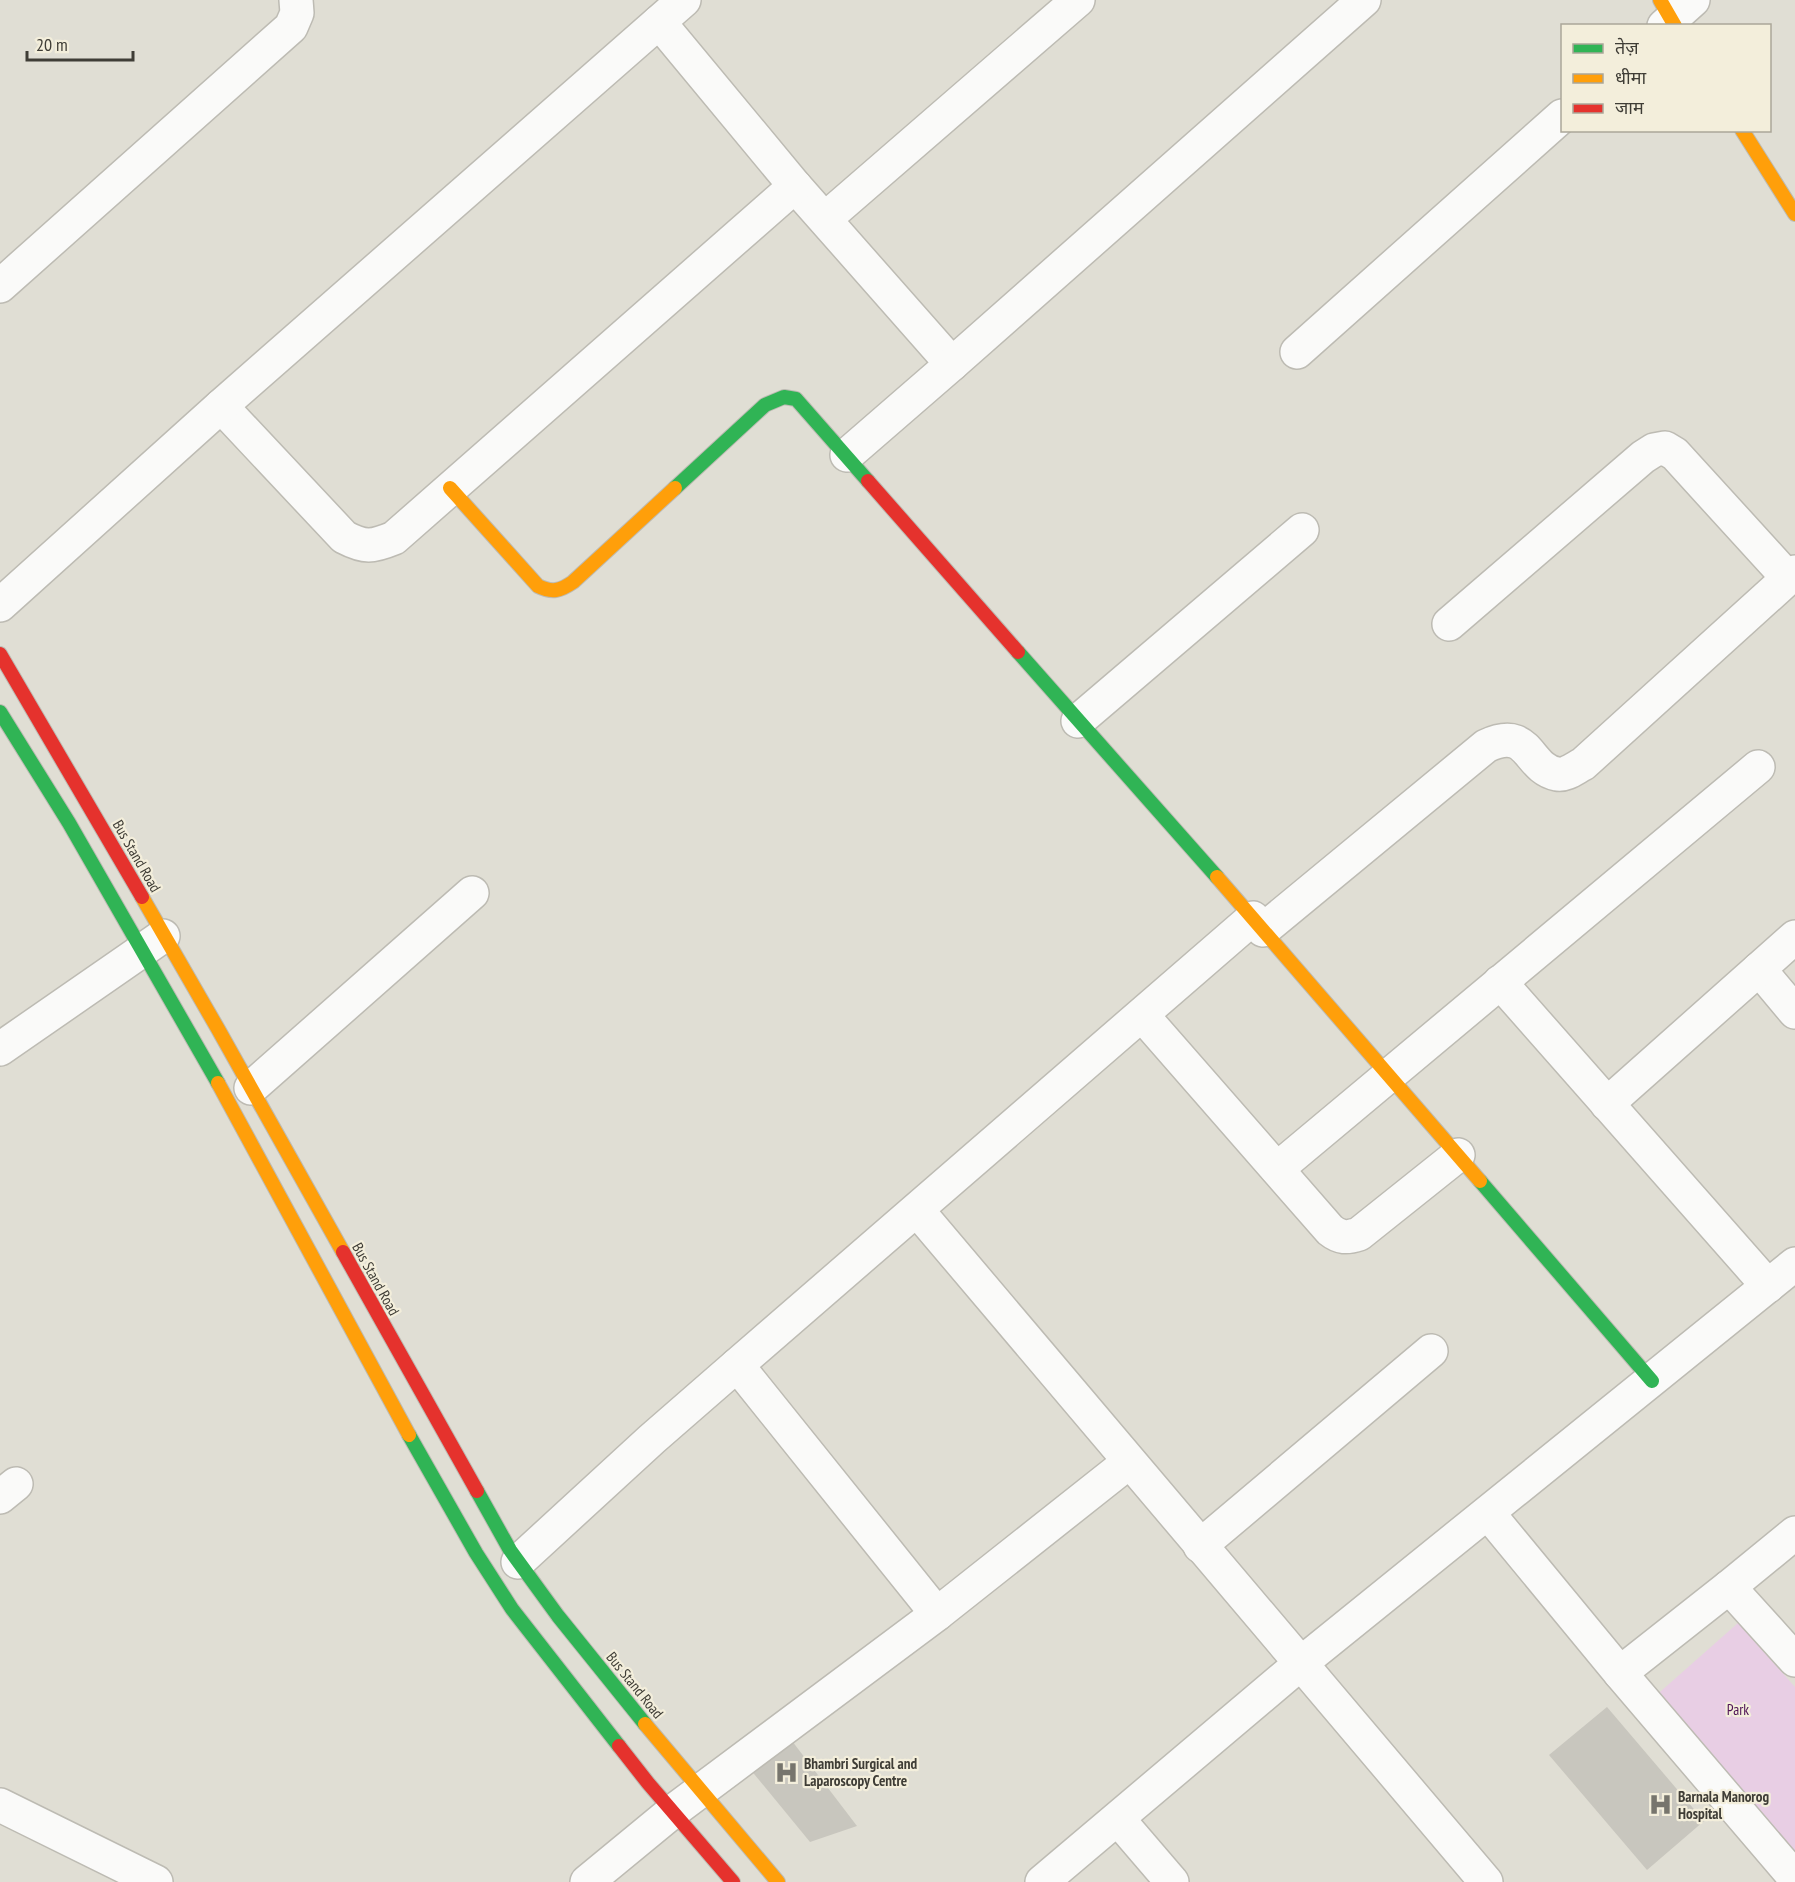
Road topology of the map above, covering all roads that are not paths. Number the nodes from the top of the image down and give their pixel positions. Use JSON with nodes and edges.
{"nodes":[{"id":1,"x":296,"y":0,"type":"edge"},
{"id":2,"x":684,"y":0,"type":"edge"},
{"id":3,"x":1078,"y":0,"type":"edge"},
{"id":4,"x":1364,"y":0,"type":"edge"},
{"id":5,"x":659,"y":22,"type":"junction"},
{"id":6,"x":1561,"y":118,"type":"edge"},
{"id":7,"x":1743,"y":132,"type":"edge"},
{"id":8,"x":795,"y":186,"type":"junction"},
{"id":9,"x":1795,"y":214,"type":"edge"},
{"id":10,"x":825,"y":219,"type":"junction"},
{"id":11,"x":0,"y":286,"type":"edge"},
{"id":12,"x":1297,"y":352,"type":"dead end"},
{"id":13,"x":952,"y":364,"type":"junction"},
{"id":14,"x":221,"y":406,"type":"junction"},
{"id":15,"x":847,"y":455,"type":"junction"},
{"id":16,"x":450,"y":488,"type":"junction"},
{"id":17,"x":1302,"y":530,"type":"dead end"},
{"id":18,"x":1792,"y":575,"type":"edge"},
{"id":19,"x":0,"y":605,"type":"edge"},
{"id":20,"x":1449,"y":624,"type":"dead end"},
{"id":21,"x":0,"y":654,"type":"edge"},
{"id":22,"x":0,"y":712,"type":"edge"},
{"id":23,"x":1078,"y":721,"type":"junction"},
{"id":24,"x":1758,"y":767,"type":"dead end"},
{"id":25,"x":472,"y":893,"type":"dead end"},
{"id":26,"x":1258,"y":924,"type":"junction"},
{"id":27,"x":1795,"y":937,"type":"edge"},
{"id":28,"x":153,"y":942,"type":"junction"},
{"id":29,"x":1759,"y":969,"type":"junction"},
{"id":30,"x":1500,"y":982,"type":"junction"},
{"id":31,"x":1795,"y":1012,"type":"edge"},
{"id":32,"x":1142,"y":1015,"type":"junction"},
{"id":33,"x":0,"y":1049,"type":"edge"},
{"id":34,"x":1389,"y":1075,"type":"junction"},
{"id":35,"x":251,"y":1088,"type":"junction"},
{"id":36,"x":1607,"y":1104,"type":"junction"},
{"id":37,"x":1458,"y":1155,"type":"junction"},
{"id":38,"x":1277,"y":1169,"type":"junction"},
{"id":39,"x":917,"y":1210,"type":"junction"},
{"id":40,"x":1795,"y":1264,"type":"edge"},
{"id":41,"x":1768,"y":1286,"type":"junction"},
{"id":42,"x":1431,"y":1351,"type":"dead end"},
{"id":43,"x":737,"y":1365,"type":"junction"},
{"id":44,"x":1652,"y":1381,"type":"junction"},
{"id":45,"x":1130,"y":1462,"type":"junction"},
{"id":46,"x":1488,"y":1513,"type":"junction"},
{"id":47,"x":1795,"y":1533,"type":"edge"},
{"id":48,"x":1200,"y":1546,"type":"junction"},
{"id":49,"x":518,"y":1562,"type":"junction"},
{"id":50,"x":1729,"y":1587,"type":"junction"},
{"id":51,"x":937,"y":1614,"type":"junction"},
{"id":52,"x":1795,"y":1660,"type":"edge"},
{"id":53,"x":1300,"y":1664,"type":"junction"},
{"id":54,"x":1620,"y":1673,"type":"junction"},
{"id":55,"x":700,"y":1791,"type":"junction"},
{"id":56,"x":0,"y":1805,"type":"edge"},
{"id":57,"x":672,"y":1812,"type":"junction"},
{"id":58,"x":1118,"y":1819,"type":"junction"},
{"id":59,"x":116,"y":1873,"type":"edge"},
{"id":60,"x":1795,"y":1878,"type":"edge"},
{"id":61,"x":156,"y":1882,"type":"edge"},
{"id":62,"x":587,"y":1882,"type":"edge"},
{"id":63,"x":733,"y":1882,"type":"edge"},
{"id":64,"x":778,"y":1882,"type":"edge"},
{"id":65,"x":1042,"y":1882,"type":"edge"},
{"id":66,"x":1172,"y":1882,"type":"edge"},
{"id":67,"x":1486,"y":1882,"type":"edge"}],
"edges":[{"from":1,"to":11,"type":"street"},
{"from":2,"to":5,"type":"street"},
{"from":3,"to":10,"type":"street"},
{"from":4,"to":13,"type":"street"},
{"from":5,"to":8,"type":"street"},
{"from":5,"to":14,"type":"street"},
{"from":6,"to":12,"type":"street"},
{"from":7,"to":9,"type":"street"},
{"from":8,"to":10,"type":"street"},
{"from":8,"to":16,"type":"street"},
{"from":10,"to":13,"type":"street"},
{"from":13,"to":15,"type":"street"},
{"from":14,"to":16,"type":"street"},
{"from":14,"to":19,"type":"street"},
{"from":15,"to":16,"type":"street"},
{"from":15,"to":23,"type":"street"},
{"from":17,"to":23,"type":"street"},
{"from":18,"to":20,"type":"street"},
{"from":18,"to":26,"type":"street"},
{"from":21,"to":28,"type":"street","name":"Bus Stand Road"},
{"from":22,"to":28,"type":"street","name":"Bus Stand Road"},
{"from":23,"to":26,"type":"street"},
{"from":24,"to":30,"type":"street"},
{"from":25,"to":35,"type":"street"},
{"from":26,"to":32,"type":"street"},
{"from":26,"to":34,"type":"street"},
{"from":27,"to":29,"type":"street"},
{"from":28,"to":33,"type":"street"},
{"from":28,"to":35,"type":"street","name":"Bus Stand Road"},
{"from":28,"to":57,"type":"street","name":"Bus Stand Road"},
{"from":29,"to":31,"type":"street"},
{"from":29,"to":36,"type":"street"},
{"from":30,"to":34,"type":"street"},
{"from":30,"to":36,"type":"street"},
{"from":32,"to":38,"type":"street"},
{"from":32,"to":39,"type":"street"},
{"from":34,"to":37,"type":"street"},
{"from":34,"to":38,"type":"street"},
{"from":35,"to":49,"type":"street","name":"Bus Stand Road"},
{"from":36,"to":41,"type":"street"},
{"from":37,"to":38,"type":"street"},
{"from":37,"to":44,"type":"street"},
{"from":39,"to":43,"type":"street"},
{"from":39,"to":45,"type":"street"},
{"from":40,"to":41,"type":"street"},
{"from":41,"to":44,"type":"street"},
{"from":42,"to":48,"type":"street"},
{"from":43,"to":49,"type":"street"},
{"from":43,"to":51,"type":"street"},
{"from":44,"to":46,"type":"street"},
{"from":45,"to":48,"type":"street"},
{"from":45,"to":51,"type":"street"},
{"from":46,"to":53,"type":"street"},
{"from":46,"to":54,"type":"street"},
{"from":47,"to":50,"type":"street"},
{"from":48,"to":53,"type":"street"},
{"from":49,"to":55,"type":"street","name":"Bus Stand Road"},
{"from":50,"to":52,"type":"street"},
{"from":50,"to":54,"type":"street"},
{"from":51,"to":55,"type":"street"},
{"from":53,"to":58,"type":"street"},
{"from":53,"to":67,"type":"street"},
{"from":54,"to":60,"type":"street"},
{"from":55,"to":57,"type":"street"},
{"from":55,"to":64,"type":"street","name":"Bus Stand Road"},
{"from":56,"to":59,"type":"street"},
{"from":57,"to":62,"type":"street"},
{"from":57,"to":63,"type":"street","name":"Bus Stand Road"},
{"from":58,"to":65,"type":"street"},
{"from":58,"to":66,"type":"street"},
{"from":59,"to":61,"type":"street"}]}
